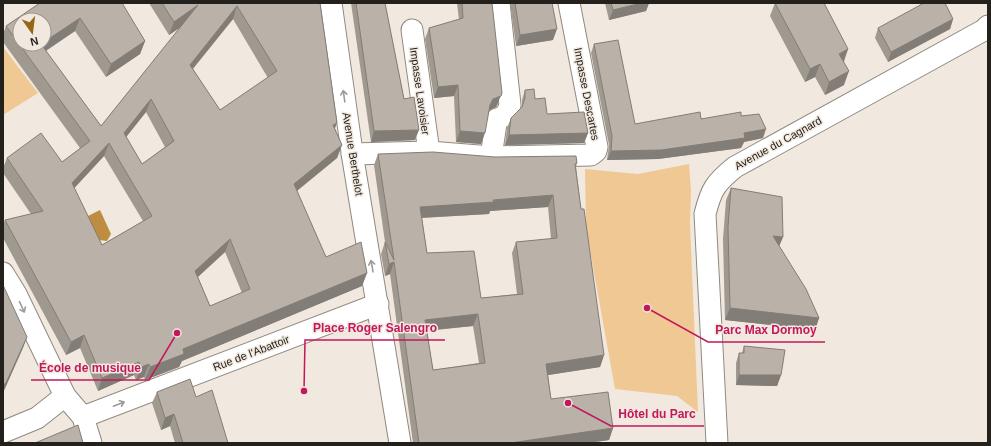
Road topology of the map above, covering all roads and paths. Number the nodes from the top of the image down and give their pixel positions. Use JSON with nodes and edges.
{"nodes":[{"id":1,"x":331,"y":3,"type":"edge"},
{"id":2,"x":499,"y":3,"type":"edge"},
{"id":3,"x":569,"y":3,"type":"edge"},
{"id":4,"x":988,"y":26,"type":"edge"},
{"id":5,"x":412,"y":30,"type":"dead end"},
{"id":6,"x":429,"y":152,"type":"junction"},
{"id":7,"x":352,"y":154,"type":"junction"},
{"id":8,"x":491,"y":157,"type":"junction"},
{"id":9,"x":3,"y":273,"type":"edge"},
{"id":10,"x":378,"y":304,"type":"junction"},
{"id":11,"x":65,"y":396,"type":"junction"},
{"id":12,"x":82,"y":417,"type":"junction"},
{"id":13,"x":3,"y":432,"type":"edge"},
{"id":14,"x":91,"y":443,"type":"edge"},
{"id":15,"x":400,"y":443,"type":"edge"},
{"id":16,"x":717,"y":443,"type":"edge"}],
"edges":[{"from":7,"to":1,"type":"street","name":"Avenue Berthelot","one_way":true},
{"from":2,"to":8,"type":"street"},
{"from":3,"to":8,"type":"street","name":"Impasse Descartes"},
{"from":4,"to":16,"type":"street","name":"Avenue du Cagnard"},
{"from":5,"to":6,"type":"street","name":"Impasse Lavoisier"},
{"from":6,"to":7,"type":"street"},
{"from":6,"to":8,"type":"street"},
{"from":10,"to":7,"type":"street","name":"Avenue Berthelot","one_way":true},
{"from":9,"to":11,"type":"street","one_way":true},
{"from":12,"to":10,"type":"street","name":"Rue de l'Abattoir","one_way":true},
{"from":10,"to":15,"type":"street"},
{"from":11,"to":12,"type":"street"},
{"from":11,"to":13,"type":"street"},
{"from":12,"to":14,"type":"street"}]}
